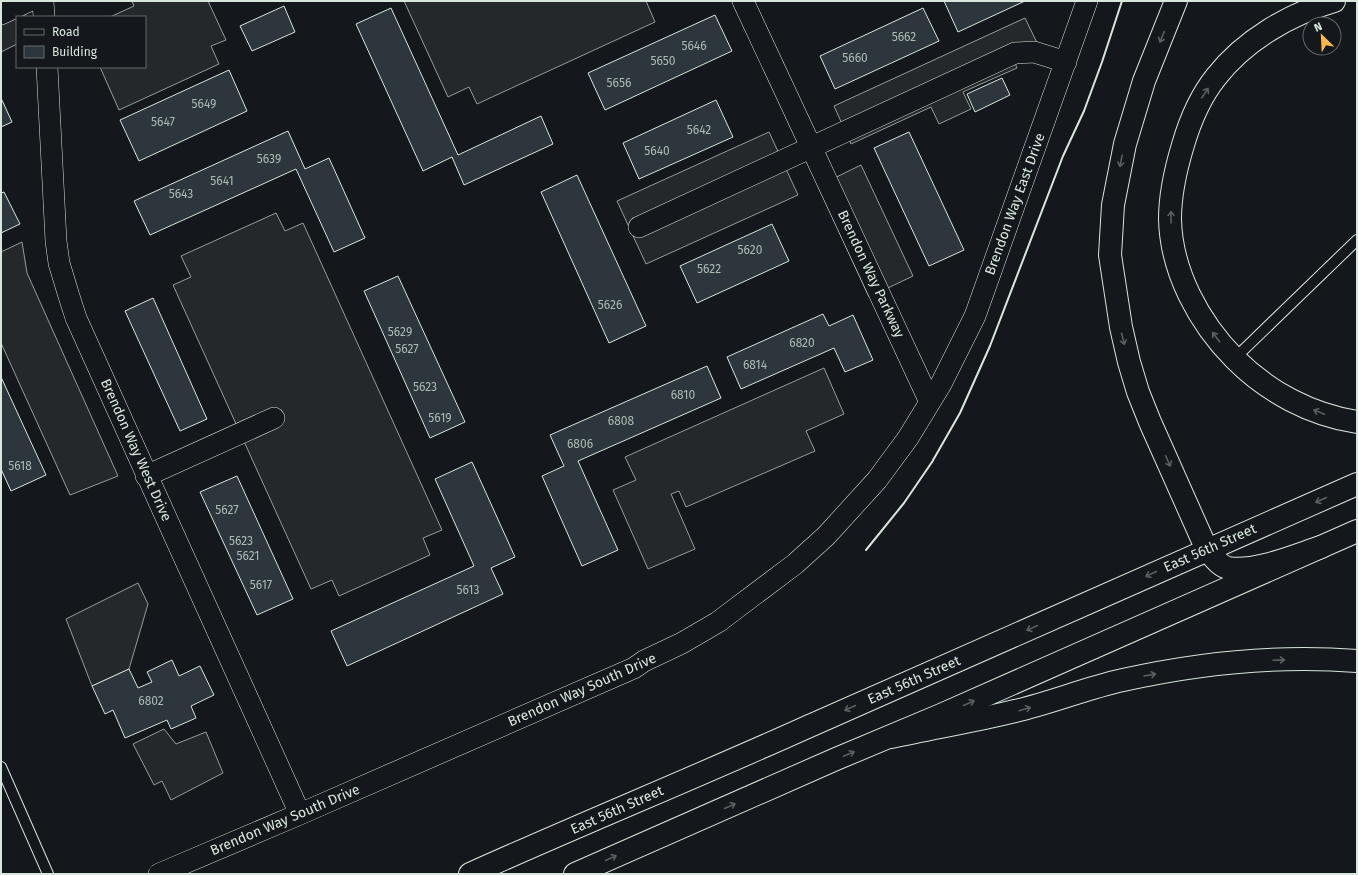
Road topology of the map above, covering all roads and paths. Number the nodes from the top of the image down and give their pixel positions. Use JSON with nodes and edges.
{"nodes":[{"id":1,"x":29,"y":1,"type":"edge"},
{"id":2,"x":44,"y":1,"type":"edge"},
{"id":3,"x":743,"y":1,"type":"edge"},
{"id":4,"x":1088,"y":1,"type":"edge"},
{"id":5,"x":1176,"y":1,"type":"edge"},
{"id":6,"x":1334,"y":1,"type":"edge"},
{"id":7,"x":1,"y":14,"type":"edge"},
{"id":8,"x":44,"y":16,"type":"edge"},
{"id":9,"x":1066,"y":62,"type":"junction"},
{"id":10,"x":47,"y":68,"type":"edge"},
{"id":11,"x":812,"y":147,"type":"junction"},
{"id":12,"x":639,"y":227,"type":"dead end"},
{"id":13,"x":1357,"y":240,"type":"edge"},
{"id":14,"x":1235,"y":358,"type":"junction"},
{"id":15,"x":930,"y":402,"type":"junction"},
{"id":16,"x":274,"y":418,"type":"dead end"},
{"id":17,"x":1357,"y":422,"type":"edge"},
{"id":18,"x":146,"y":476,"type":"junction"},
{"id":19,"x":1357,"y":484,"type":"edge"},
{"id":20,"x":1357,"y":531,"type":"edge"},
{"id":21,"x":1321,"y":547,"type":"junction"},
{"id":22,"x":1207,"y":550,"type":"junction"},
{"id":23,"x":1357,"y":661,"type":"edge"},
{"id":24,"x":890,"y":737,"type":"junction"},
{"id":25,"x":1,"y":767,"type":"edge"},
{"id":26,"x":300,"y":814,"type":"junction"},
{"id":27,"x":48,"y":874,"type":"edge"},
{"id":28,"x":159,"y":874,"type":"edge"},
{"id":29,"x":470,"y":874,"type":"edge"},
{"id":30,"x":575,"y":874,"type":"edge"}],
"edges":[{"from":1,"to":7,"type":"street"},
{"from":2,"to":8,"type":"street"},
{"from":3,"to":11,"type":"street","name":"Brendon Way Parkway"},
{"from":4,"to":9,"type":"street","name":"Brendon Way East Drive"},
{"from":5,"to":22,"type":"main road","one_way":true},
{"from":14,"to":6,"type":"main road","one_way":true},
{"from":9,"to":11,"type":"street"},
{"from":9,"to":15,"type":"street","name":"Brendon Way East Drive"},
{"from":10,"to":18,"type":"street","name":"Brendon Way West Drive"},
{"from":11,"to":12,"type":"street"},
{"from":11,"to":15,"type":"street","name":"Brendon Way Parkway"},
{"from":13,"to":14,"type":"lane"},
{"from":17,"to":14,"type":"main road","one_way":true},
{"from":15,"to":26,"type":"street","name":"Brendon Way South Drive"},
{"from":16,"to":18,"type":"street"},
{"from":18,"to":26,"type":"street","name":"Brendon Way West Drive"},
{"from":19,"to":22,"type":"main road","name":"East 56th Street","one_way":true},
{"from":20,"to":21,"type":"main road"},
{"from":21,"to":22,"type":"main road"},
{"from":24,"to":21,"type":"main road","one_way":true},
{"from":22,"to":29,"type":"main road","name":"East 56th Street","one_way":true},
{"from":24,"to":23,"type":"main road","one_way":true},
{"from":30,"to":24,"type":"main road","one_way":true},
{"from":25,"to":27,"type":"lane"},
{"from":26,"to":28,"type":"street","name":"Brendon Way South Drive"}]}
